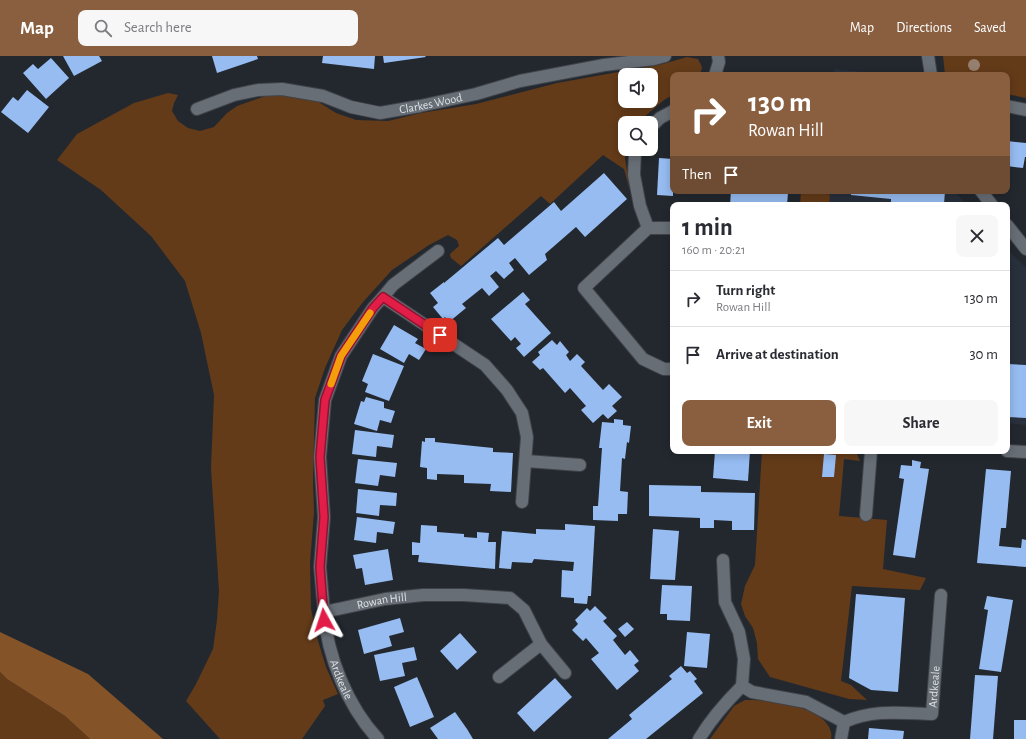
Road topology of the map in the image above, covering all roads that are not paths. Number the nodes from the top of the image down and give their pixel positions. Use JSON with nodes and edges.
{"nodes":[{"id":1,"x":665,"y":56,"type":"edge"},
{"id":2,"x":718,"y":56,"type":"edge"},
{"id":3,"x":928,"y":56,"type":"edge"},
{"id":4,"x":717,"y":72,"type":"edge"},
{"id":5,"x":931,"y":72,"type":"edge"},
{"id":6,"x":1010,"y":107,"type":"edge"},
{"id":7,"x":197,"y":109,"type":"dead end"},
{"id":8,"x":1026,"y":110,"type":"edge"},
{"id":9,"x":670,"y":113,"type":"edge"},
{"id":10,"x":658,"y":120,"type":"edge"},
{"id":11,"x":635,"y":156,"type":"edge"},
{"id":12,"x":983,"y":194,"type":"edge"},
{"id":13,"x":990,"y":202,"type":"edge"},
{"id":14,"x":648,"y":228,"type":"junction"},
{"id":15,"x":670,"y":228,"type":"edge"},
{"id":16,"x":1010,"y":229,"type":"edge"},
{"id":17,"x":1026,"y":249,"type":"edge"},
{"id":18,"x":438,"y":251,"type":"dead end"},
{"id":19,"x":383,"y":297,"type":"junction"},
{"id":20,"x":670,"y":368,"type":"edge"},
{"id":21,"x":1010,"y":451,"type":"edge"},
{"id":22,"x":1026,"y":452,"type":"edge"},
{"id":23,"x":871,"y":454,"type":"edge"},
{"id":24,"x":526,"y":461,"type":"junction"},
{"id":25,"x":580,"y":465,"type":"dead end"},
{"id":26,"x":522,"y":502,"type":"dead end"},
{"id":27,"x":866,"y":515,"type":"dead end"},
{"id":28,"x":723,"y":560,"type":"dead end"},
{"id":29,"x":941,"y":595,"type":"dead end"},
{"id":30,"x":324,"y":612,"type":"junction"},
{"id":31,"x":541,"y":644,"type":"junction"},
{"id":32,"x":565,"y":673,"type":"dead end"},
{"id":33,"x":499,"y":677,"type":"dead end"},
{"id":34,"x":742,"y":686,"type":"junction"},
{"id":35,"x":844,"y":722,"type":"junction"},
{"id":36,"x":378,"y":739,"type":"edge"},
{"id":37,"x":699,"y":739,"type":"edge"},
{"id":38,"x":841,"y":739,"type":"edge"}],
"edges":[{"from":1,"to":7,"type":"street","name":"Clarkes Wood"},
{"from":2,"to":4,"type":"street"},
{"from":3,"to":5,"type":"street"},
{"from":6,"to":8,"type":"street"},
{"from":9,"to":10,"type":"street"},
{"from":11,"to":14,"type":"street"},
{"from":12,"to":13,"type":"street"},
{"from":14,"to":15,"type":"street"},
{"from":14,"to":20,"type":"street"},
{"from":16,"to":17,"type":"street"},
{"from":18,"to":19,"type":"street"},
{"from":19,"to":24,"type":"street"},
{"from":19,"to":30,"type":"street"},
{"from":21,"to":22,"type":"street"},
{"from":23,"to":27,"type":"street"},
{"from":24,"to":25,"type":"street"},
{"from":24,"to":26,"type":"street"},
{"from":28,"to":34,"type":"street"},
{"from":29,"to":35,"type":"street","name":"Ardkeale"},
{"from":30,"to":31,"type":"street","name":"Rowan Hill"},
{"from":30,"to":36,"type":"street","name":"Ardkeale"},
{"from":31,"to":32,"type":"street","name":"Rowan Hill"},
{"from":31,"to":33,"type":"street"},
{"from":34,"to":35,"type":"street"},
{"from":34,"to":37,"type":"street"},
{"from":35,"to":38,"type":"street"}]}
